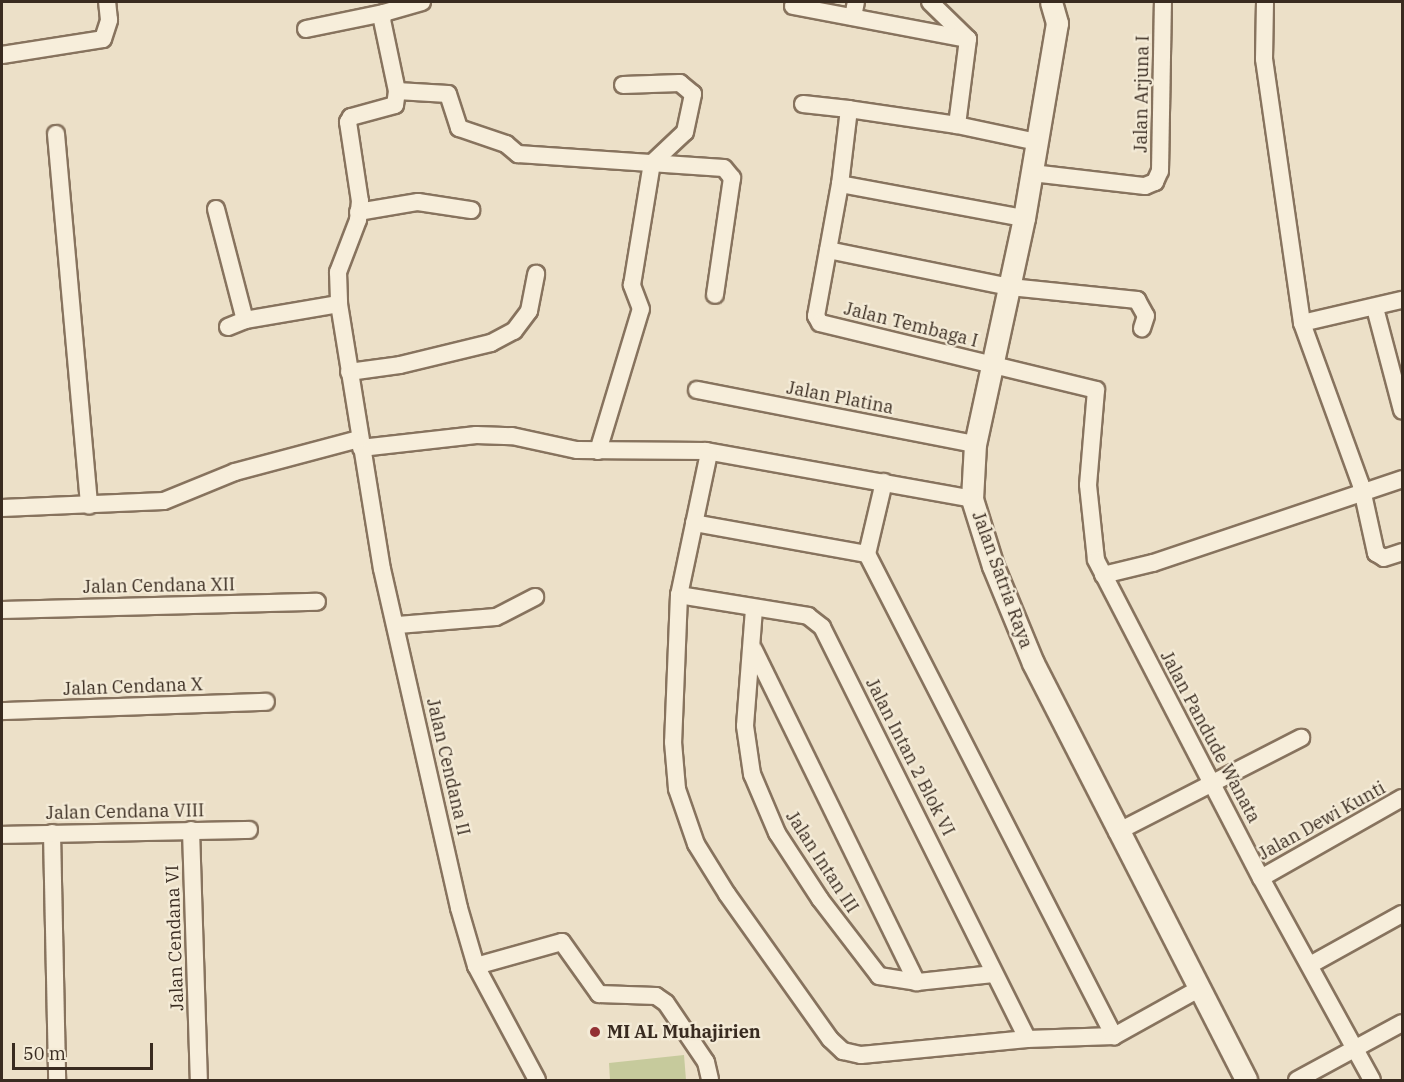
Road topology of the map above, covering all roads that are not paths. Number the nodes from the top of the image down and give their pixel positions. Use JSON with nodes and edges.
{"nodes":[{"id":1,"x":107,"y":2,"type":"edge"},
{"id":2,"x":422,"y":2,"type":"edge"},
{"id":3,"x":930,"y":2,"type":"edge"},
{"id":4,"x":1051,"y":2,"type":"edge"},
{"id":5,"x":1163,"y":2,"type":"edge"},
{"id":6,"x":1265,"y":2,"type":"edge"},
{"id":7,"x":793,"y":6,"type":"dead end"},
{"id":8,"x":854,"y":9,"type":"edge"},
{"id":9,"x":384,"y":13,"type":"junction"},
{"id":10,"x":306,"y":29,"type":"dead end"},
{"id":11,"x":968,"y":39,"type":"junction"},
{"id":12,"x":2,"y":56,"type":"edge"},
{"id":13,"x":623,"y":85,"type":"dead end"},
{"id":14,"x":397,"y":91,"type":"junction"},
{"id":15,"x":803,"y":104,"type":"dead end"},
{"id":16,"x":849,"y":109,"type":"junction"},
{"id":17,"x":957,"y":125,"type":"junction"},
{"id":18,"x":56,"y":134,"type":"dead end"},
{"id":19,"x":1037,"y":142,"type":"junction"},
{"id":20,"x":652,"y":163,"type":"junction"},
{"id":21,"x":1032,"y":173,"type":"junction"},
{"id":22,"x":840,"y":184,"type":"junction"},
{"id":23,"x":216,"y":209,"type":"dead end"},
{"id":24,"x":471,"y":210,"type":"dead end"},
{"id":25,"x":358,"y":212,"type":"junction"},
{"id":26,"x":1024,"y":218,"type":"junction"},
{"id":27,"x":828,"y":250,"type":"junction"},
{"id":28,"x":536,"y":274,"type":"dead end"},
{"id":29,"x":1010,"y":287,"type":"junction"},
{"id":30,"x":715,"y":295,"type":"dead end"},
{"id":31,"x":1402,"y":300,"type":"edge"},
{"id":32,"x":339,"y":304,"type":"junction"},
{"id":33,"x":1375,"y":308,"type":"junction"},
{"id":34,"x":245,"y":320,"type":"junction"},
{"id":35,"x":1302,"y":323,"type":"junction"},
{"id":36,"x":228,"y":327,"type":"dead end"},
{"id":37,"x":1142,"y":328,"type":"dead end"},
{"id":38,"x":993,"y":365,"type":"junction"},
{"id":39,"x":349,"y":372,"type":"junction"},
{"id":40,"x":697,"y":390,"type":"dead end"},
{"id":41,"x":1096,"y":390,"type":"joint"},
{"id":42,"x":1402,"y":410,"type":"edge"},
{"id":43,"x":360,"y":444,"type":"junction"},
{"id":44,"x":975,"y":444,"type":"junction"},
{"id":45,"x":598,"y":451,"type":"junction"},
{"id":46,"x":709,"y":453,"type":"junction"},
{"id":47,"x":1402,"y":479,"type":"edge"},
{"id":48,"x":884,"y":482,"type":"junction"},
{"id":49,"x":1362,"y":491,"type":"junction"},
{"id":50,"x":972,"y":499,"type":"junction"},
{"id":51,"x":89,"y":506,"type":"junction"},
{"id":52,"x":2,"y":508,"type":"edge"},
{"id":53,"x":694,"y":523,"type":"junction"},
{"id":54,"x":1402,"y":552,"type":"edge"},
{"id":55,"x":867,"y":554,"type":"junction"},
{"id":56,"x":1102,"y":575,"type":"junction"},
{"id":57,"x":679,"y":595,"type":"junction"},
{"id":58,"x":535,"y":597,"type":"dead end"},
{"id":59,"x":317,"y":602,"type":"dead end"},
{"id":60,"x":754,"y":609,"type":"junction"},
{"id":61,"x":2,"y":610,"type":"edge"},
{"id":62,"x":398,"y":625,"type":"junction"},
{"id":63,"x":754,"y":650,"type":"junction"},
{"id":64,"x":266,"y":702,"type":"dead end"},
{"id":65,"x":2,"y":711,"type":"edge"},
{"id":66,"x":1301,"y":738,"type":"dead end"},
{"id":67,"x":1214,"y":783,"type":"junction"},
{"id":68,"x":1402,"y":798,"type":"edge"},
{"id":69,"x":191,"y":830,"type":"junction"},
{"id":70,"x":249,"y":830,"type":"dead end"},
{"id":71,"x":1117,"y":832,"type":"junction"},
{"id":72,"x":52,"y":833,"type":"junction"},
{"id":73,"x":2,"y":834,"type":"edge"},
{"id":74,"x":1261,"y":878,"type":"junction"},
{"id":75,"x":1402,"y":914,"type":"edge"},
{"id":76,"x":1310,"y":965,"type":"junction"},
{"id":77,"x":476,"y":966,"type":"junction"},
{"id":78,"x":993,"y":974,"type":"junction"},
{"id":79,"x":916,"y":982,"type":"junction"},
{"id":80,"x":1197,"y":990,"type":"junction"},
{"id":81,"x":1402,"y":1023,"type":"edge"},
{"id":82,"x":1114,"y":1036,"type":"junction"},
{"id":83,"x":1027,"y":1039,"type":"junction"},
{"id":84,"x":1355,"y":1048,"type":"junction"},
{"id":85,"x":57,"y":1080,"type":"edge"},
{"id":86,"x":199,"y":1080,"type":"edge"},
{"id":87,"x":537,"y":1080,"type":"edge"},
{"id":88,"x":710,"y":1080,"type":"edge"},
{"id":89,"x":1246,"y":1080,"type":"edge"},
{"id":90,"x":1297,"y":1080,"type":"edge"},
{"id":91,"x":1372,"y":1080,"type":"edge"}],
"edges":[{"from":1,"to":12,"type":"street"},
{"from":2,"to":9,"type":"street"},
{"from":3,"to":11,"type":"street"},
{"from":4,"to":19,"type":"street","name":"Jalan Satria Raya"},
{"from":5,"to":21,"type":"street","name":"Jalan Arjuna I"},
{"from":6,"to":35,"type":"street"},
{"from":7,"to":8,"type":"street"},
{"from":8,"to":11,"type":"street"},
{"from":9,"to":10,"type":"street"},
{"from":9,"to":14,"type":"street"},
{"from":11,"to":17,"type":"street"},
{"from":13,"to":20,"type":"street"},
{"from":14,"to":20,"type":"street"},
{"from":14,"to":25,"type":"street"},
{"from":15,"to":16,"type":"street"},
{"from":16,"to":17,"type":"street"},
{"from":16,"to":22,"type":"street"},
{"from":17,"to":19,"type":"street"},
{"from":18,"to":51,"type":"street"},
{"from":19,"to":21,"type":"street","name":"Jalan Satria Raya"},
{"from":20,"to":30,"type":"street"},
{"from":20,"to":45,"type":"street"},
{"from":21,"to":26,"type":"street","name":"Jalan Satria Raya"},
{"from":22,"to":26,"type":"street"},
{"from":22,"to":27,"type":"street"},
{"from":23,"to":34,"type":"street"},
{"from":24,"to":25,"type":"street"},
{"from":25,"to":32,"type":"street","name":"Jalan Cendana II"},
{"from":26,"to":29,"type":"street","name":"Jalan Satria Raya"},
{"from":27,"to":29,"type":"street"},
{"from":27,"to":38,"type":"street","name":"Jalan Tembaga I"},
{"from":28,"to":39,"type":"street"},
{"from":29,"to":37,"type":"street"},
{"from":29,"to":38,"type":"street","name":"Jalan Satria Raya"},
{"from":31,"to":33,"type":"street"},
{"from":32,"to":34,"type":"street"},
{"from":32,"to":39,"type":"street","name":"Jalan Cendana II"},
{"from":33,"to":35,"type":"street"},
{"from":33,"to":42,"type":"street"},
{"from":34,"to":36,"type":"street"},
{"from":35,"to":49,"type":"street"},
{"from":38,"to":41,"type":"street","name":"Jalan Tembaga I"},
{"from":38,"to":44,"type":"street","name":"Jalan Satria Raya"},
{"from":39,"to":43,"type":"street","name":"Jalan Cendana II"},
{"from":40,"to":44,"type":"street","name":"Jalan Platina"},
{"from":41,"to":56,"type":"street","name":"Jalan Pandude Wanata"},
{"from":43,"to":45,"type":"street"},
{"from":43,"to":51,"type":"street"},
{"from":43,"to":62,"type":"street","name":"Jalan Cendana II"},
{"from":44,"to":50,"type":"street","name":"Jalan Satria Raya"},
{"from":45,"to":46,"type":"street"},
{"from":46,"to":48,"type":"street"},
{"from":46,"to":53,"type":"street"},
{"from":47,"to":49,"type":"street"},
{"from":48,"to":50,"type":"street"},
{"from":48,"to":55,"type":"street"},
{"from":49,"to":54,"type":"street"},
{"from":49,"to":56,"type":"street"},
{"from":50,"to":71,"type":"street","name":"Jalan Satria Raya"},
{"from":51,"to":52,"type":"street"},
{"from":53,"to":55,"type":"street"},
{"from":53,"to":57,"type":"street"},
{"from":55,"to":82,"type":"street"},
{"from":56,"to":67,"type":"street","name":"Jalan Pandude Wanata"},
{"from":57,"to":60,"type":"street","name":"Jalan Intan 2 Blok VI"},
{"from":57,"to":83,"type":"street"},
{"from":58,"to":62,"type":"street"},
{"from":59,"to":61,"type":"street","name":"Jalan Cendana XII"},
{"from":60,"to":63,"type":"street","name":"Jalan Intan III"},
{"from":60,"to":78,"type":"street","name":"Jalan Intan 2 Blok VI"},
{"from":62,"to":77,"type":"street","name":"Jalan Cendana II"},
{"from":63,"to":79,"type":"street"},
{"from":63,"to":79,"type":"street","name":"Jalan Intan III"},
{"from":64,"to":65,"type":"street","name":"Jalan Cendana X"},
{"from":66,"to":67,"type":"street"},
{"from":67,"to":71,"type":"street"},
{"from":67,"to":74,"type":"street","name":"Jalan Pandude Wanata"},
{"from":68,"to":74,"type":"street","name":"Jalan Dewi Kunti"},
{"from":69,"to":70,"type":"street","name":"Jalan Cendana VIII"},
{"from":69,"to":72,"type":"street","name":"Jalan Cendana VIII"},
{"from":69,"to":86,"type":"street","name":"Jalan Cendana VI"},
{"from":71,"to":80,"type":"street","name":"Jalan Satria Raya"},
{"from":72,"to":73,"type":"street","name":"Jalan Cendana VIII"},
{"from":72,"to":85,"type":"street"},
{"from":74,"to":76,"type":"street","name":"Jalan Pandude Wanata"},
{"from":75,"to":76,"type":"street"},
{"from":76,"to":84,"type":"street","name":"Jalan Pandude Wanata"},
{"from":77,"to":87,"type":"street","name":"Jalan Cendana II"},
{"from":77,"to":88,"type":"street"},
{"from":78,"to":79,"type":"street","name":"Jalan Intan III"},
{"from":78,"to":83,"type":"street","name":"Jalan Intan 2 Blok VI"},
{"from":80,"to":82,"type":"street"},
{"from":80,"to":89,"type":"street","name":"Jalan Satria Raya"},
{"from":81,"to":84,"type":"street"},
{"from":82,"to":83,"type":"street"},
{"from":84,"to":90,"type":"street"},
{"from":84,"to":91,"type":"street","name":"Jalan Pandude Wanata"}]}
